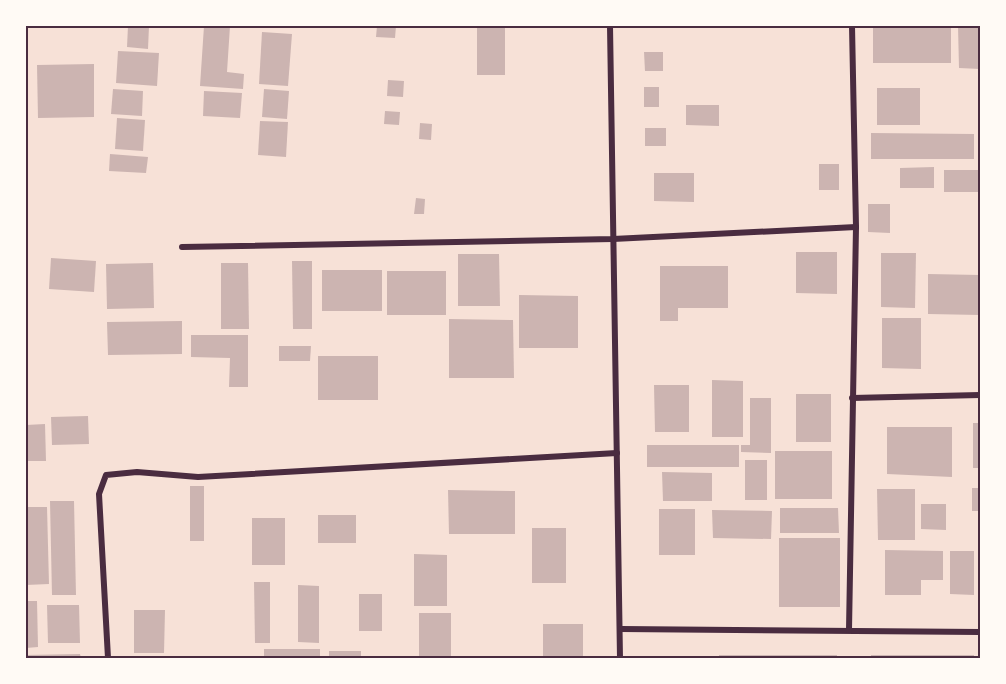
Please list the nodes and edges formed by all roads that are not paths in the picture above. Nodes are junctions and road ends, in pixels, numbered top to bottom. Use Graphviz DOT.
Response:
graph roads {
  1 [pos="610,26"];
  2 [pos="852,26"];
  3 [pos="856,227"];
  4 [pos="613,239"];
  5 [pos="182,247"];
  6 [pos="981,395"];
  7 [pos="852,398"];
  8 [pos="618,453"];
  9 [pos="621,629"];
  10 [pos="849,630"];
  11 [pos="981,632"];
  12 [pos="108,658"];
  13 [pos="620,658"];
  1 -- 4 [label="street"];
  2 -- 3 [label="street"];
  3 -- 4 [label="street"];
  3 -- 7 [label="street"];
  4 -- 5 [label="street"];
  4 -- 8 [label="street"];
  6 -- 7 [label="street"];
  7 -- 10 [label="street"];
  8 -- 9 [label="street"];
  8 -- 12 [label="street"];
  9 -- 10 [label="street"];
  9 -- 13 [label="street"];
  10 -- 11 [label="street"];
}
